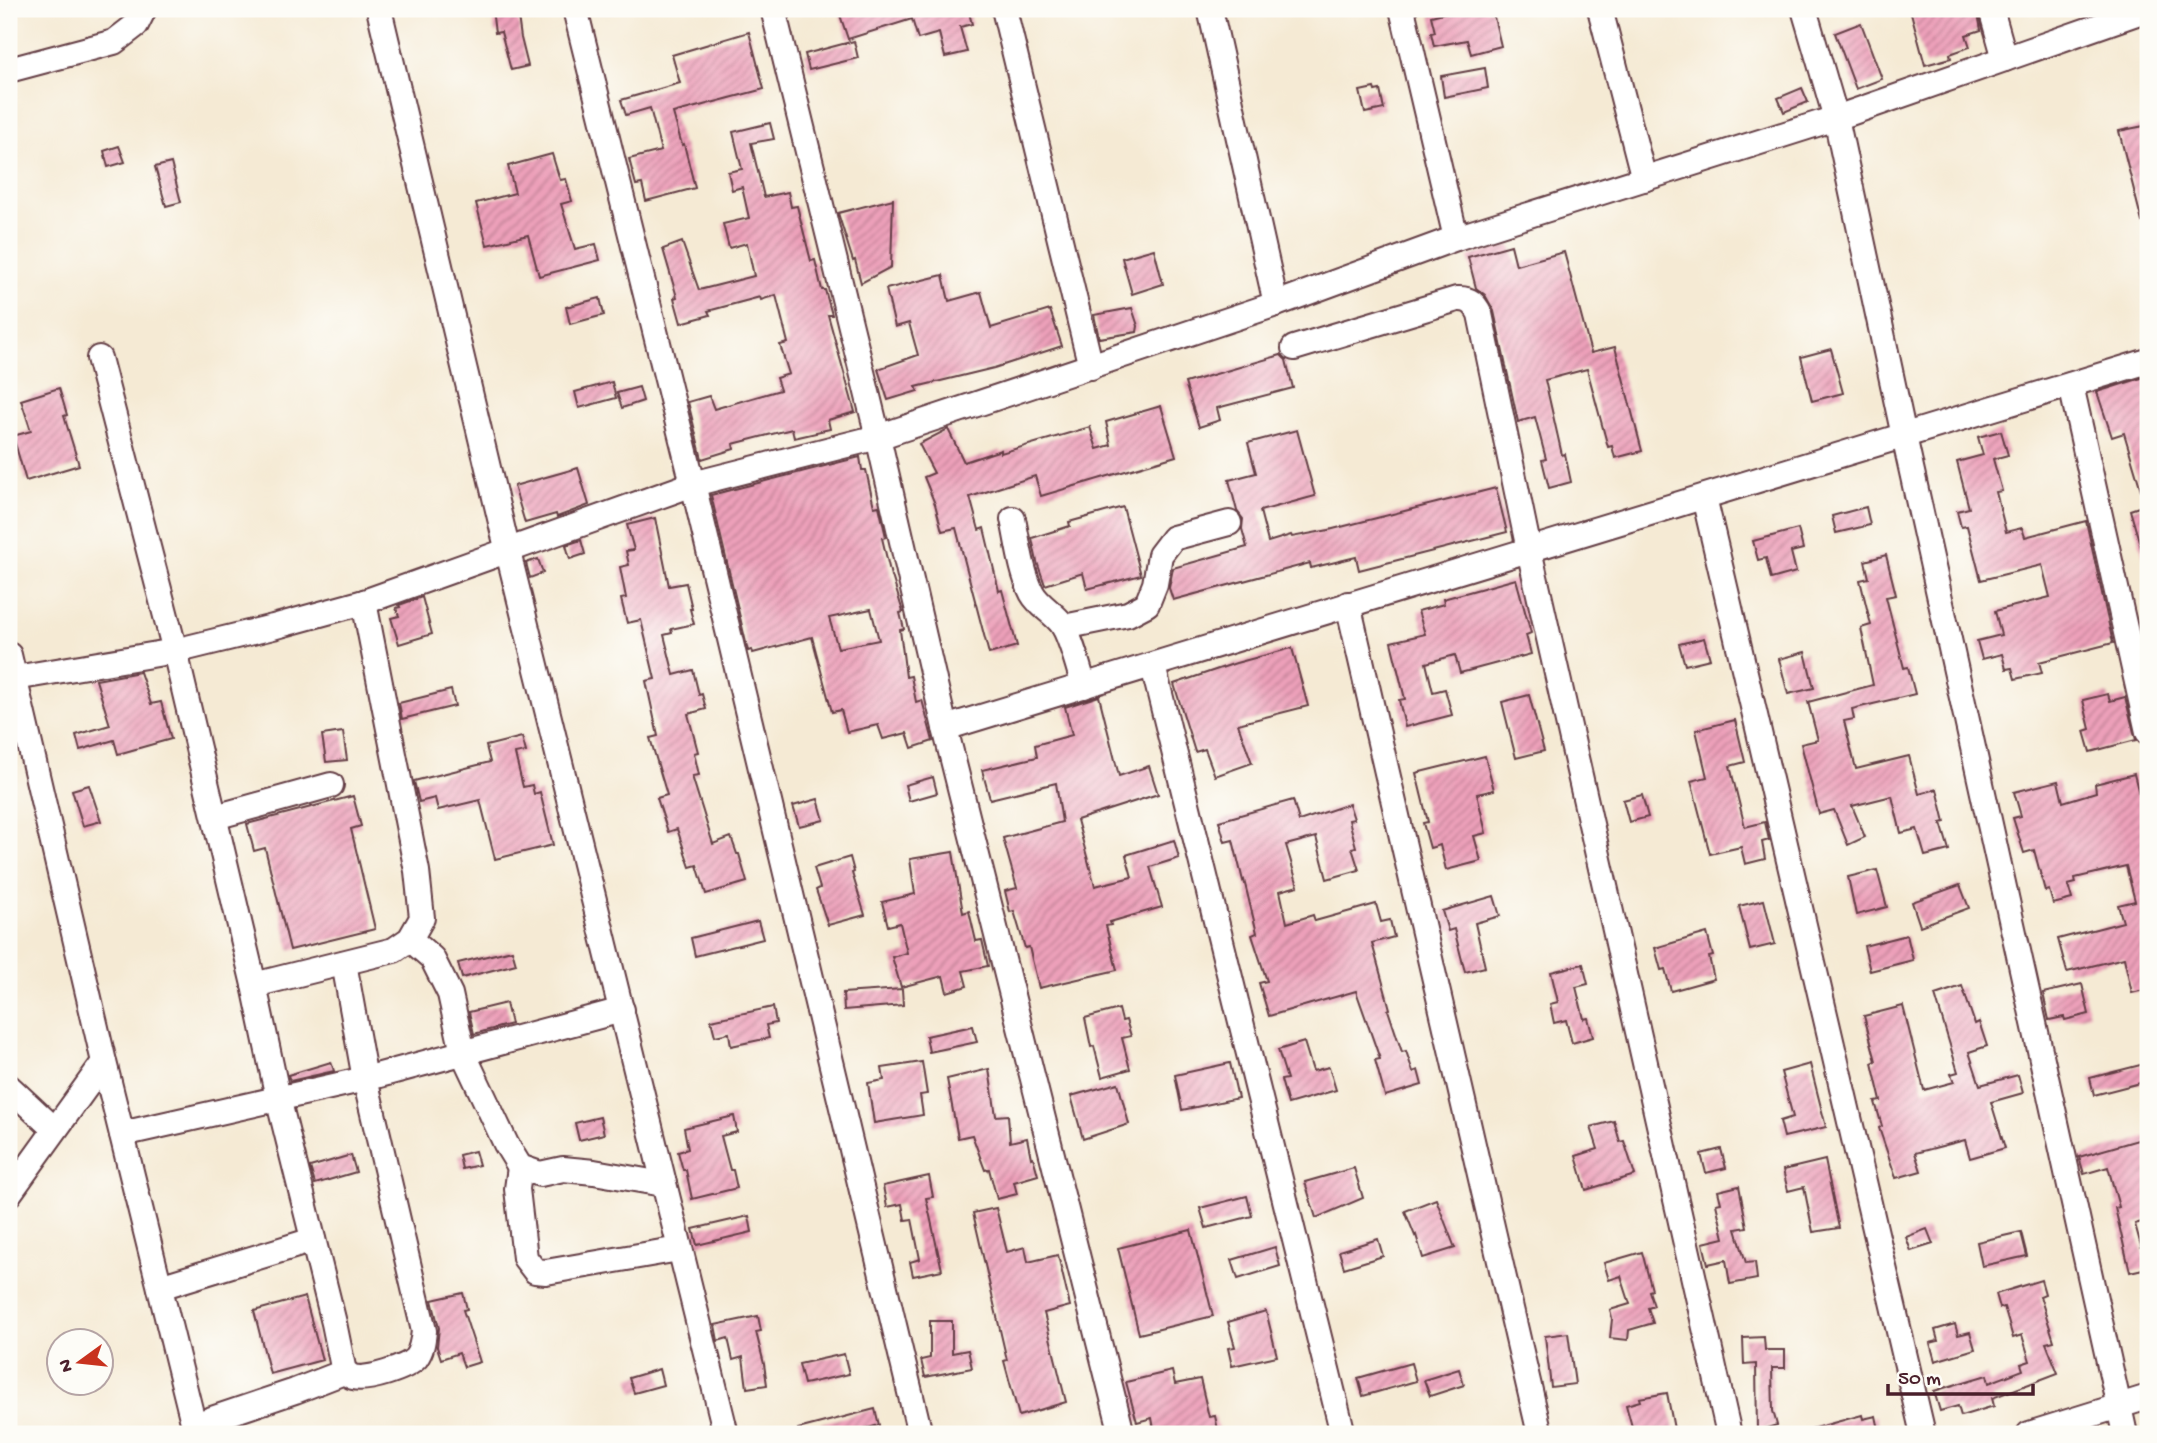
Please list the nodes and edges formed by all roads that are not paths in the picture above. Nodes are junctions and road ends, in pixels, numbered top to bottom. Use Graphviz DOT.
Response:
graph roads {
  1 [pos="144,9"];
  2 [pos="379,9"];
  3 [pos="575,9"];
  4 [pos="773,9"];
  5 [pos="1004,9"];
  6 [pos="1210,9"];
  7 [pos="1402,9"];
  8 [pos="1600,9"];
  9 [pos="1804,9"];
  10 [pos="1991,9"];
  11 [pos="2148,9"];
  12 [pos="2005,59"];
  13 [pos="9,70"];
  14 [pos="1836,118"];
  15 [pos="1644,178"];
  16 [pos="1456,239"];
  17 [pos="1276,304"];
  18 [pos="1294,348"];
  19 [pos="99,358"];
  20 [pos="2148,361"];
  21 [pos="1091,367"];
  22 [pos="2071,384"];
  23 [pos="1904,436"];
  24 [pos="878,437"];
  25 [pos="693,484"];
  26 [pos="1704,497"];
  27 [pos="1013,519"];
  28 [pos="1229,523"];
  29 [pos="1529,550"];
  30 [pos="508,552"];
  31 [pos="364,602"];
  32 [pos="1348,604"];
  33 [pos="1064,627"];
  34 [pos="176,651"];
  35 [pos="11,664"];
  36 [pos="1153,666"];
  37 [pos="1084,686"];
  38 [pos="946,728"];
  39 [pos="2148,733"];
  40 [pos="331,785"];
  41 [pos="215,817"];
  42 [pos="410,939"];
  43 [pos="344,963"];
  44 [pos="254,985"];
  45 [pos="622,1010"];
  46 [pos="463,1052"];
  47 [pos="104,1062"];
  48 [pos="365,1079"];
  49 [pos="9,1087"];
  50 [pos="278,1098"];
  51 [pos="54,1129"];
  52 [pos="122,1134"];
  53 [pos="520,1167"];
  54 [pos="663,1184"];
  55 [pos="9,1194"];
  56 [pos="313,1240"];
  57 [pos="679,1249"];
  58 [pos="160,1287"];
  59 [pos="344,1371"];
  60 [pos="2148,1397"];
  61 [pos="2119,1405"];
  62 [pos="195,1430"];
  63 [pos="726,1434"];
  64 [pos="920,1434"];
  65 [pos="1122,1434"];
  66 [pos="1343,1434"];
  67 [pos="1539,1434"];
  68 [pos="1729,1434"];
  69 [pos="1923,1434"];
  70 [pos="2029,1434"];
  71 [pos="2125,1434"];
  1 -- 13 [label="street"];
  2 -- 30 [label="street"];
  3 -- 25 [label="street"];
  4 -- 24 [label="street"];
  5 -- 21 [label="street"];
  6 -- 17 [label="street"];
  7 -- 16 [label="street"];
  8 -- 15 [label="street"];
  9 -- 14 [label="street"];
  10 -- 12 [label="street"];
  11 -- 12 [label="street"];
  12 -- 14 [label="street"];
  14 -- 15 [label="street"];
  14 -- 23 [label="street"];
  15 -- 16 [label="street"];
  16 -- 17 [label="street"];
  17 -- 21 [label="street"];
  18 -- 29 [label="street"];
  19 -- 34 [label="street"];
  20 -- 22 [label="street"];
  21 -- 24 [label="street"];
  22 -- 23 [label="street"];
  22 -- 39 [label="street"];
  23 -- 26 [label="street"];
  23 -- 61 [label="street"];
  24 -- 25 [label="street"];
  24 -- 38 [label="street"];
  25 -- 30 [label="street"];
  25 -- 64 [label="street"];
  26 -- 29 [label="street"];
  26 -- 69 [label="street"];
  27 -- 33 [label="street"];
  28 -- 33 [label="street"];
  29 -- 32 [label="street"];
  29 -- 68 [label="street"];
  30 -- 31 [label="street"];
  30 -- 45 [label="street"];
  31 -- 34 [label="street"];
  31 -- 42 [label="street"];
  32 -- 36 [label="street"];
  32 -- 67 [label="street"];
  33 -- 37 [label="street"];
  34 -- 35 [label="street"];
  34 -- 41 [label="street"];
  35 -- 47 [label="street"];
  36 -- 37 [label="street"];
  36 -- 66 [label="street"];
  37 -- 38 [label="street"];
  38 -- 65 [label="street"];
  40 -- 41 [label="street"];
  41 -- 44 [label="street"];
  42 -- 43 [label="street"];
  42 -- 46 [label="street"];
  43 -- 44 [label="street"];
  43 -- 48 [label="street"];
  44 -- 50 [label="street"];
  45 -- 46 [label="street"];
  45 -- 54 [label="street"];
  46 -- 48 [label="street"];
  46 -- 53 [label="street"];
  47 -- 51 [label="street"];
  47 -- 52 [label="street"];
  48 -- 50 [label="street"];
  48 -- 59 [label="street"];
  49 -- 51 [label="street"];
  50 -- 52 [label="street"];
  50 -- 56 [label="street"];
  51 -- 55 [label="street"];
  52 -- 58 [label="street"];
  53 -- 54 [label="street"];
  53 -- 57 [label="street"];
  54 -- 57 [label="street"];
  56 -- 58 [label="street"];
  56 -- 59 [label="street"];
  57 -- 63 [label="street"];
  58 -- 62 [label="street"];
  59 -- 62 [label="street"];
  60 -- 61 [label="street"];
  61 -- 70 [label="street"];
  61 -- 71 [label="street"];
}
